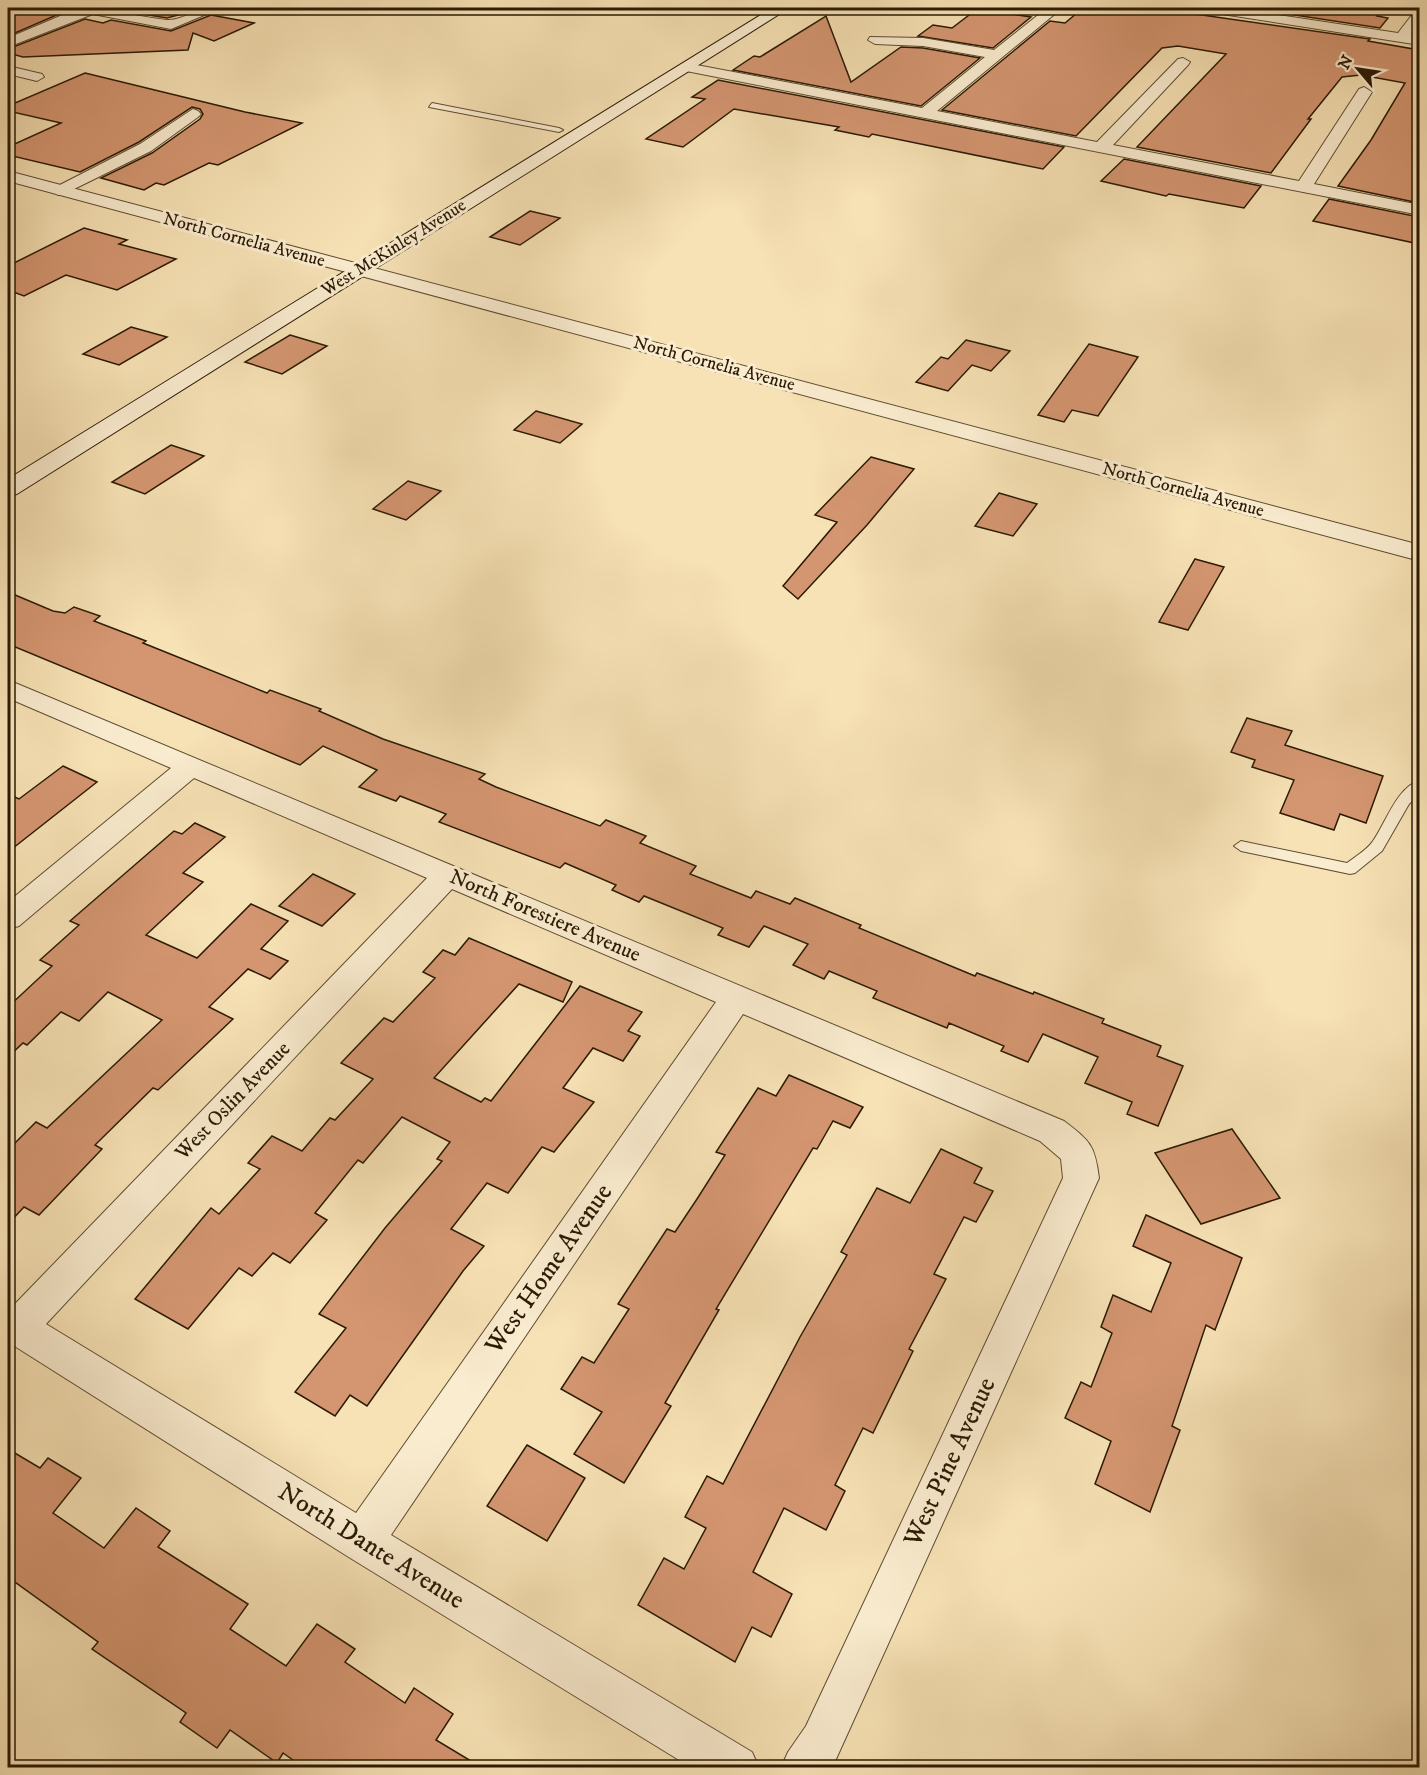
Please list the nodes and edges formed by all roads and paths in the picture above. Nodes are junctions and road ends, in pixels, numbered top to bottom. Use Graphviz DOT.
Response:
graph roads {
  1 [pos="88,8"];
  2 [pos="214,8"];
  3 [pos="758,8"];
  4 [pos="782,8"];
  5 [pos="1053,8"];
  6 [pos="1209,8"];
  7 [pos="1235,9"];
  8 [pos="1419,14"];
  9 [pos="1402,38"];
  10 [pos="875,40"];
  11 [pos="1419,41"];
  12 [pos="8,43"];
  13 [pos="996,55"];
  14 [pos="1184,62"];
  15 [pos="686,68"];
  16 [pos="8,70"];
  17 [pos="37,77"];
  18 [pos="1364,92"];
  19 [pos="432,105"];
  20 [pos="193,114"];
  21 [pos="924,114"];
  22 [pos="559,130"];
  23 [pos="1101,148"];
  24 [pos="8,177"];
  25 [pos="1303,188"];
  26 [pos="58,190"];
  27 [pos="1419,210"];
  28 [pos="349,268"];
  29 [pos="8,468"];
  30 [pos="8,489"];
  31 [pos="1419,553"];
  32 [pos="8,688"];
  33 [pos="191,766"];
  34 [pos="1419,785"];
  35 [pos="1241,846"];
  36 [pos="448,874"];
  37 [pos="8,918"];
  38 [pos="737,997"];
  39 [pos="1078,1152"];
  40 [pos="13,1324"];
  41 [pos="362,1541"];
  42 [pos="736,1767"];
  43 [pos="804,1767"];
  1 -- 2 [label="street"];
  1 -- 12 [label="street"];
  3 -- 22 [label="main road, West McKinley Avenue"];
  4 -- 15 [label="main road, West McKinley Avenue"];
  5 -- 13 [label="street"];
  6 -- 7 [label="street"];
  7 -- 9 [label="street"];
  8 -- 9 [label="street"];
  9 -- 11 [label="street"];
  10 -- 13 [label="street"];
  13 -- 21 [label="street"];
  14 -- 23 [label="street"];
  15 -- 21 [label="street"];
  15 -- 28 [label="main road, West McKinley Avenue"];
  16 -- 17 [label="street"];
  18 -- 25 [label="street"];
  19 -- 22 [label="lane"];
  20 -- 26 [label="street"];
  21 -- 23 [label="street"];
  22 -- 28 [label="main road, West McKinley Avenue"];
  23 -- 25 [label="street"];
  24 -- 26 [label="main road, North Cornelia Avenue"];
  25 -- 27 [label="street"];
  26 -- 28 [label="main road, North Cornelia Avenue"];
  28 -- 29 [label="main road, West McKinley Avenue"];
  28 -- 30 [label="main road, West McKinley Avenue"];
  28 -- 31 [label="main road, North Cornelia Avenue"];
  32 -- 33 [label="street, North Forestiere Avenue"];
  33 -- 36 [label="street, North Forestiere Avenue"];
  33 -- 37 [label="street"];
  34 -- 35 [label="lane"];
  36 -- 38 [label="street, North Forestiere Avenue"];
  36 -- 40 [label="street, West Oslin Avenue"];
  38 -- 39 [label="street, North Forestiere Avenue"];
  38 -- 41 [label="street, West Home Avenue"];
  39 -- 43 [label="street, West Pine Avenue"];
  40 -- 41 [label="street, North Dante Avenue"];
  41 -- 42 [label="street, North Dante Avenue"];
}
